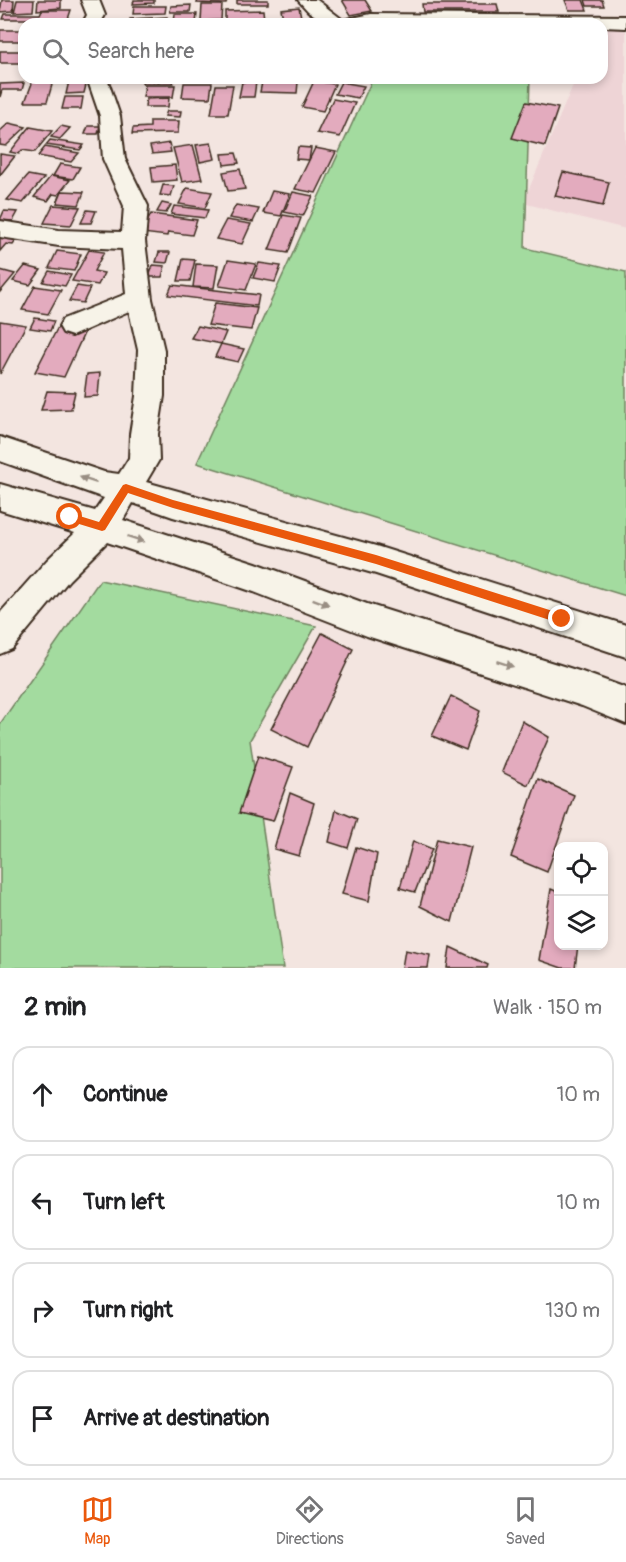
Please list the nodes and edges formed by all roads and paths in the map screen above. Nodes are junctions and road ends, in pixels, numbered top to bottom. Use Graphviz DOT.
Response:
graph roads {
  1 [pos="90,0"];
  2 [pos="307,0"];
  3 [pos="94,18"];
  4 [pos="332,18"];
  5 [pos="608,22"];
  6 [pos="626,22"];
  7 [pos="99,84"];
  8 [pos="0,229"];
  9 [pos="132,241"];
  10 [pos="139,299"];
  11 [pos="72,326"];
  12 [pos="0,449"];
  13 [pos="126,488"];
  14 [pos="0,497"];
  15 [pos="102,527"];
  16 [pos="0,638"];
  17 [pos="626,641"];
  18 [pos="626,706"];
  1 -- 3 [label="street"];
  2 -- 4 [label="street"];
  5 -- 6 [label="street"];
  7 -- 9 [label="street"];
  8 -- 9 [label="street"];
  9 -- 10 [label="street"];
  10 -- 11 [label="street"];
  10 -- 13 [label="street"];
  13 -- 12 [label="street, one-way"];
  13 -- 15 [label="street"];
  13 -- 17 [label="street"];
  14 -- 15 [label="street"];
  15 -- 16 [label="street"];
  15 -- 18 [label="street, one-way"];
}
